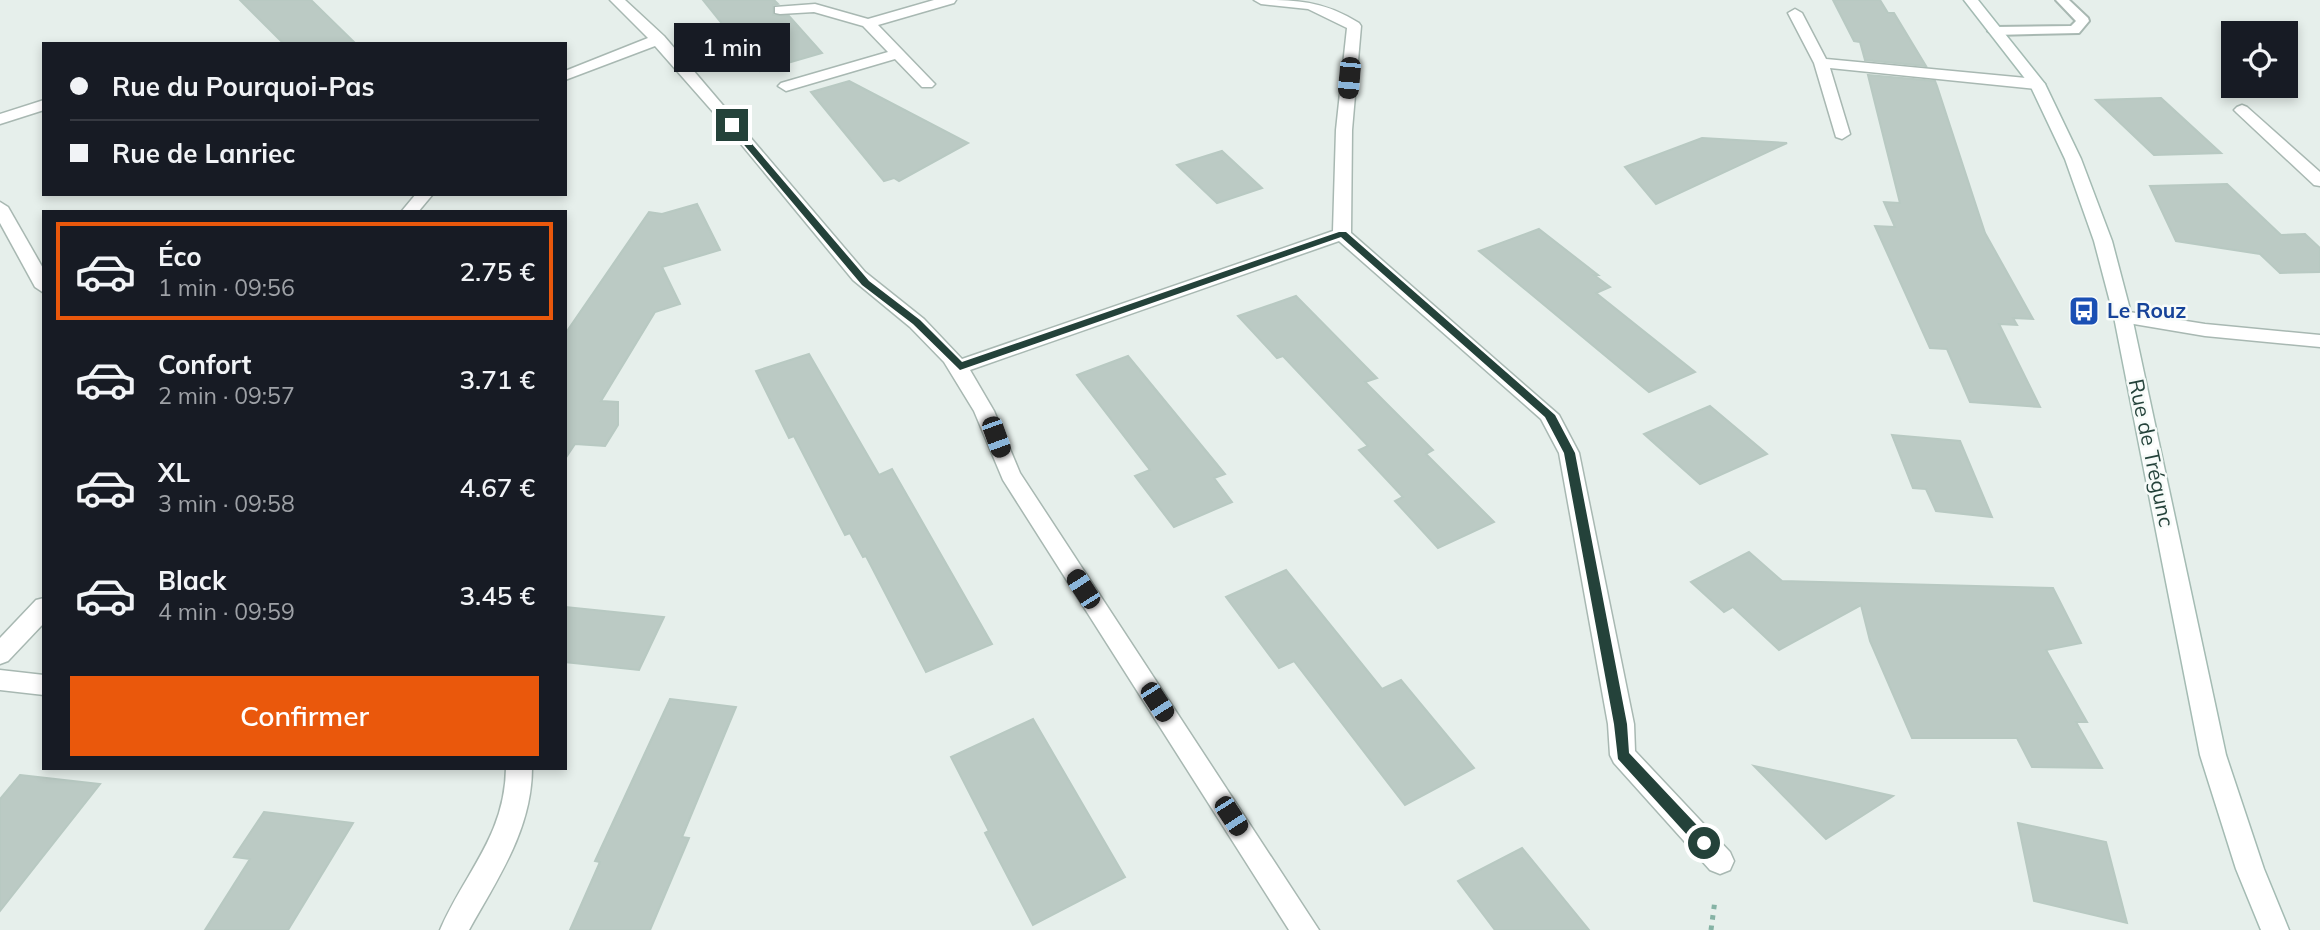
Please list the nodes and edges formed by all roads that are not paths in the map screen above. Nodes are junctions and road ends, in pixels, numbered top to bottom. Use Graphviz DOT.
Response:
graph roads {
  1 [pos="617,0"];
  2 [pos="949,0"];
  3 [pos="1261,0"];
  4 [pos="1971,0"];
  5 [pos="2062,0"];
  6 [pos="780,10"];
  7 [pos="1796,13"];
  8 [pos="868,23"];
  9 [pos="1996,31"];
  10 [pos="659,39"];
  11 [pos="898,54"];
  12 [pos="1821,63"];
  13 [pos="567,75"];
  14 [pos="927,84"];
  15 [pos="2037,85"];
  16 [pos="786,86"];
  17 [pos="42,106"];
  18 [pos="2242,110"];
  19 [pos="0,119"];
  20 [pos="1842,134"];
  21 [pos="2320,181"];
  22 [pos="423,196"];
  23 [pos="0,207"];
  24 [pos="411,210"];
  25 [pos="1342,234"];
  26 [pos="42,283"];
  27 [pos="2123,317"];
  28 [pos="2320,341"];
  29 [pos="960,366"];
  30 [pos="42,609"];
  31 [pos="0,654"];
  32 [pos="0,680"];
  33 [pos="42,685"];
  34 [pos="519,770"];
  35 [pos="1720,861"];
  36 [pos="454,930"];
  37 [pos="1305,930"];
  38 [pos="2275,930"];
  1 -- 10 [label="street"];
  2 -- 8 [label="street"];
  3 -- 25 [label="street"];
  4 -- 9 [label="street, Rue de Trégunc"];
  5 -- 9 [label="lane"];
  6 -- 8 [label="street"];
  7 -- 12 [label="street"];
  8 -- 11 [label="street"];
  9 -- 15 [label="street, Rue de Trégunc"];
  10 -- 13 [label="street"];
  10 -- 29 [label="street"];
  11 -- 14 [label="street"];
  11 -- 16 [label="street"];
  12 -- 15 [label="street"];
  12 -- 20 [label="street"];
  15 -- 27 [label="street, Rue de Trégunc"];
  17 -- 19 [label="street"];
  18 -- 21 [label="street"];
  22 -- 24 [label="street"];
  23 -- 26 [label="street"];
  25 -- 29 [label="street"];
  25 -- 35 [label="street"];
  27 -- 28 [label="street"];
  27 -- 38 [label="street, Rue de Trégunc"];
  29 -- 37 [label="street"];
  30 -- 31 [label="street"];
  32 -- 33 [label="street"];
  34 -- 36 [label="street"];
}
